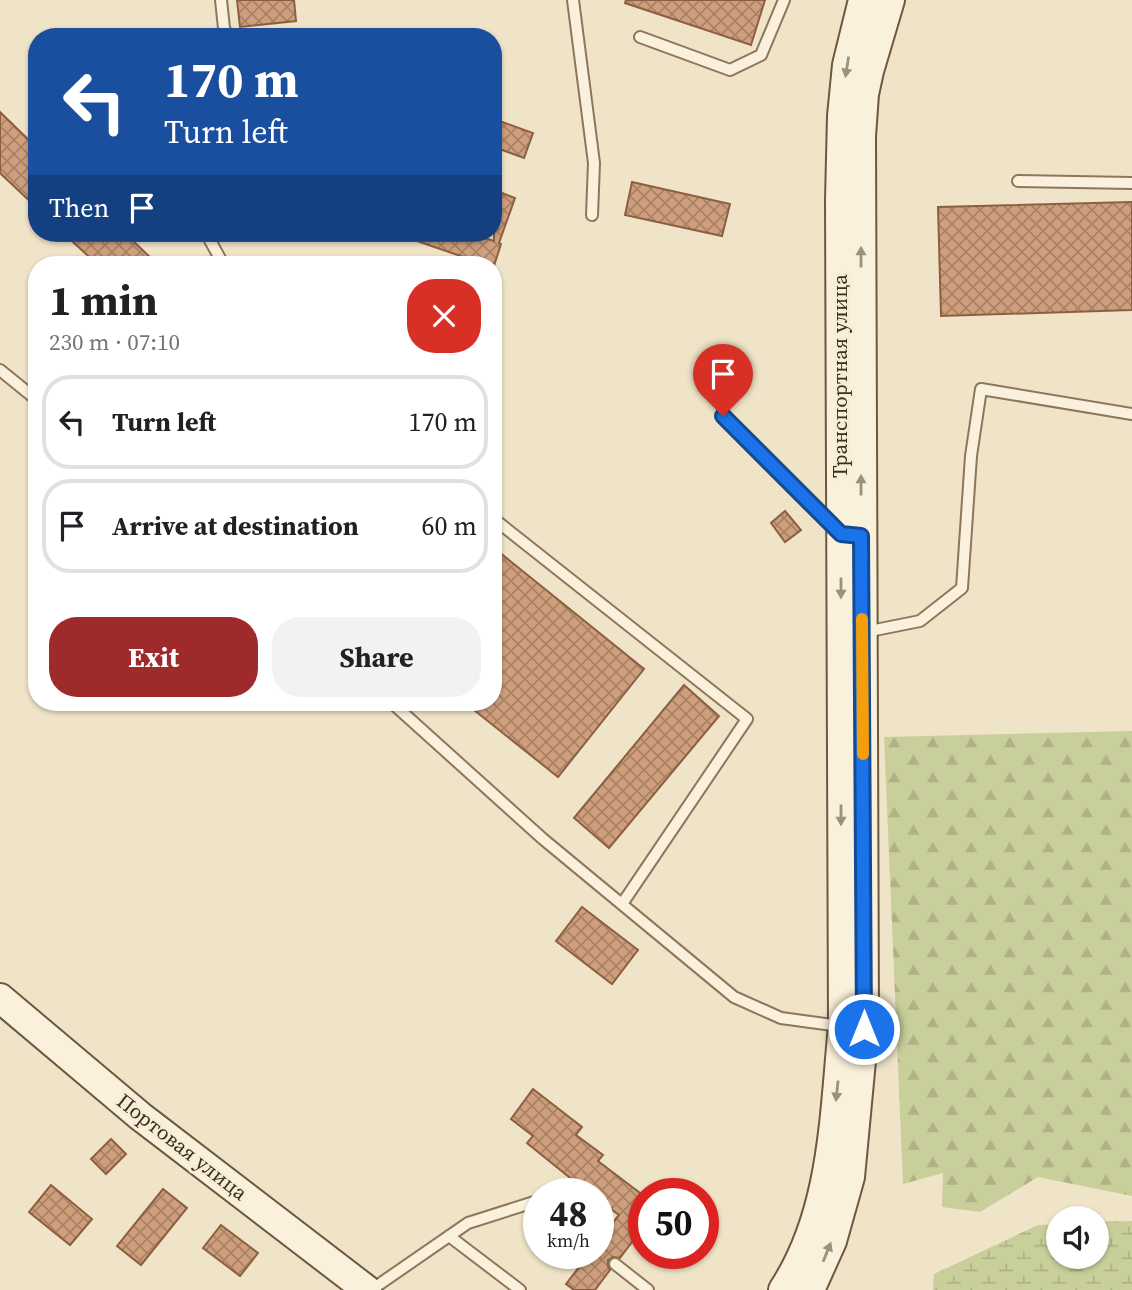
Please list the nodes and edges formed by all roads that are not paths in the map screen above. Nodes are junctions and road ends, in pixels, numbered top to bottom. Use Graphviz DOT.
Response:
graph roads {
  1 [pos="220,0"];
  2 [pos="573,0"];
  3 [pos="784,0"];
  4 [pos="863,0"];
  5 [pos="890,0"];
  6 [pos="224,28"];
  7 [pos="640,37"];
  8 [pos="1018,181"];
  9 [pos="1132,183"];
  10 [pos="592,215"];
  11 [pos="0,370"];
  12 [pos="28,393"];
  13 [pos="1132,414"];
  14 [pos="723,416"];
  15 [pos="502,525"];
  16 [pos="851,535"];
  17 [pos="862,632"];
  18 [pos="401,711"];
  19 [pos="622,904"];
  20 [pos="0,998"];
  21 [pos="853,1027"];
  22 [pos="523,1206"];
  23 [pos="449,1236"];
  24 [pos="615,1264"];
  25 [pos="369,1290"];
  26 [pos="520,1290"];
  27 [pos="648,1290"];
  28 [pos="783,1290"];
  29 [pos="810,1290"];
  1 -- 6 [label="lane"];
  2 -- 10 [label="lane"];
  3 -- 7 [label="lane"];
  4 -- 16 [label="main road, Транспортная улица, one-way"];
  16 -- 5 [label="main road, Транспортная улица, one-way"];
  8 -- 9 [label="lane"];
  11 -- 12 [label="lane"];
  13 -- 17 [label="lane"];
  14 -- 16 [label="lane"];
  15 -- 19 [label="lane"];
  16 -- 17 [label="main road, Транспортная улица"];
  16 -- 21 [label="main road, Транспортная улица, one-way"];
  17 -- 21 [label="main road, Транспортная улица"];
  18 -- 19 [label="lane"];
  19 -- 21 [label="lane"];
  20 -- 25 [label="main road, Портовая улица"];
  21 -- 28 [label="main road, Транспортная улица, one-way"];
  29 -- 21 [label="main road, Транспортная улица, one-way"];
  22 -- 23 [label="lane"];
  23 -- 25 [label="lane"];
  23 -- 26 [label="lane"];
  24 -- 27 [label="lane"];
}
